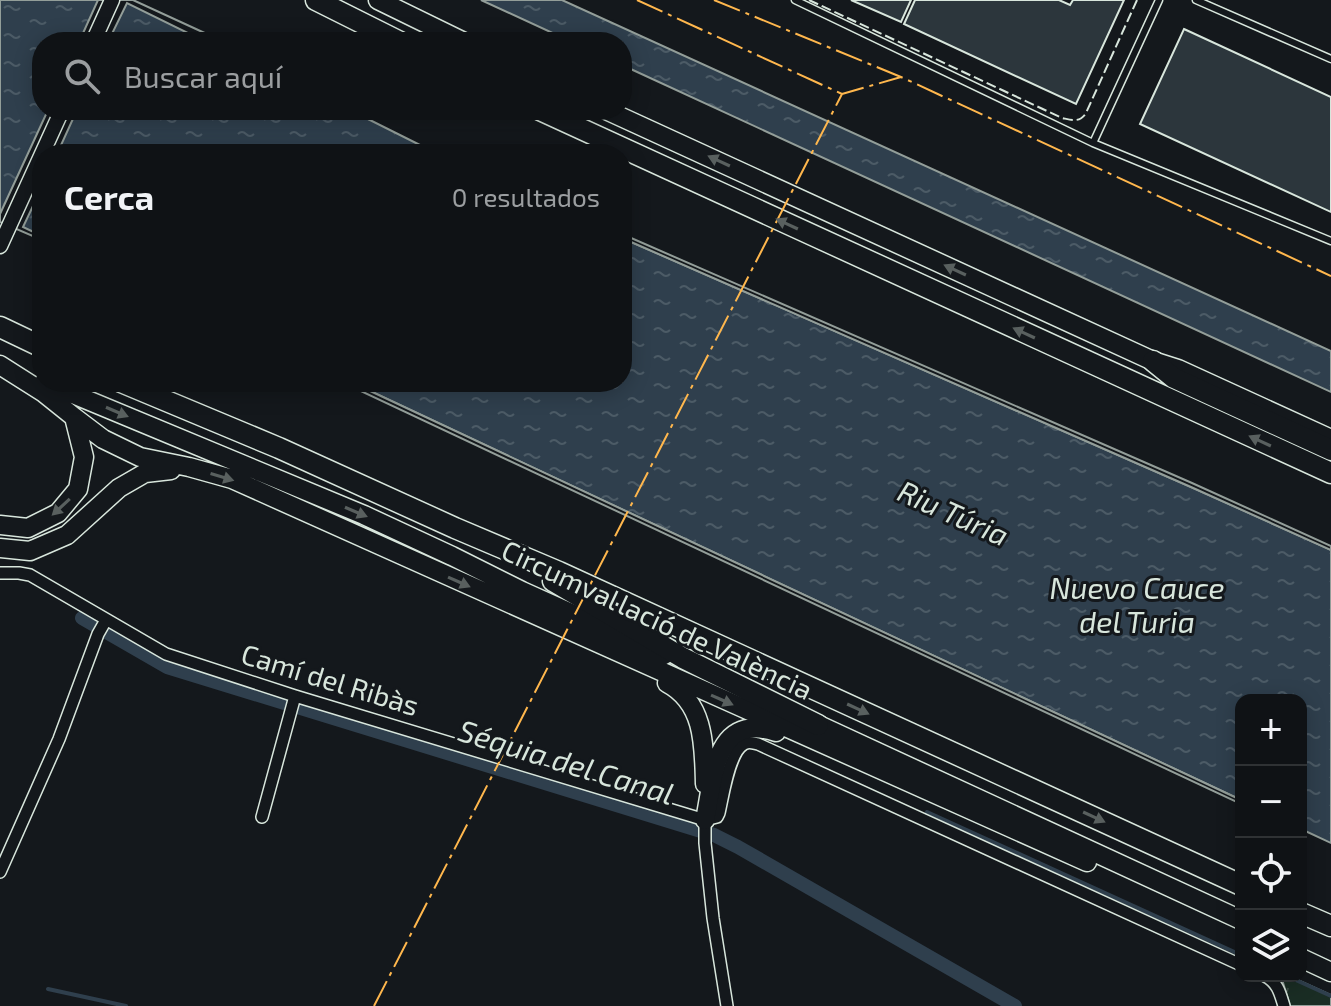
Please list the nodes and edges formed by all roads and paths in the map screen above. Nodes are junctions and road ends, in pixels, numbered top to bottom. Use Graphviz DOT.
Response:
graph roads {
  1 [pos="112,0"];
  2 [pos="316,0"];
  3 [pos="378,0"];
  4 [pos="795,0"];
  5 [pos="1159,0"];
  6 [pos="1196,0"];
  7 [pos="98,32"];
  8 [pos="380,32"];
  9 [pos="444,32"];
  10 [pos="1331,59"];
  11 [pos="57,120"];
  12 [pos="562,120"];
  13 [pos="628,120"];
  14 [pos="1093,143"];
  15 [pos="46,144"];
  16 [pos="614,144"];
  17 [pos="632,152"];
  18 [pos="32,176"];
  19 [pos="1331,241"];
  20 [pos="0,246"];
  21 [pos="0,327"];
  22 [pos="32,342"];
  23 [pos="1153,361"];
  24 [pos="0,364"];
  25 [pos="32,377"];
  26 [pos="32,385"];
  27 [pos="42,392"];
  28 [pos="67,392"];
  29 [pos="145,392"];
  30 [pos="74,417"];
  31 [pos="1331,439"];
  32 [pos="1331,450"];
  33 [pos="189,467"];
  34 [pos="1331,473"];
  35 [pos="0,525"];
  36 [pos="455,528"];
  37 [pos="0,548"];
  38 [pos="0,573"];
  39 [pos="106,620"];
  40 [pos="550,623"];
  41 [pos="295,696"];
  42 [pos="818,725"];
  43 [pos="262,817"];
  44 [pos="705,820"];
  45 [pos="992,820"];
  46 [pos="0,872"];
  47 [pos="1235,882"];
  48 [pos="1307,916"];
  49 [pos="1235,917"];
  50 [pos="1331,926"];
  51 [pos="1235,927"];
  52 [pos="1307,950"];
  53 [pos="1307,961"];
  54 [pos="1331,961"];
  55 [pos="1235,962"];
  56 [pos="1331,972"];
  57 [pos="1274,982"];
  58 [pos="727,1006"];
  59 [pos="1284,1006"];
  1 -- 7 [label="street"];
  2 -- 8 [label="highway"];
  3 -- 9 [label="highway"];
  4 -- 14 [label="lane"];
  5 -- 14 [label="lane"];
  6 -- 10 [label="lane"];
  11 -- 15 [label="street"];
  16 -- 12 [label="highway, one-way"];
  23 -- 13 [label="highway, one-way"];
  14 -- 19 [label="lane"];
  34 -- 17 [label="highway, one-way"];
  18 -- 20 [label="street"];
  21 -- 22 [label="highway"];
  23 -- 31 [label="highway"];
  23 -- 32 [label="highway"];
  24 -- 25 [label="highway, Circumval·lació de València"];
  24 -- 26 [label="highway"];
  27 -- 30 [label="highway"];
  28 -- 42 [label="highway, Circumval·lació de València, one-way"];
  29 -- 36 [label="highway, Circumval·lació de València"];
  30 -- 33 [label="highway"];
  30 -- 35 [label="highway, one-way"];
  33 -- 37 [label="highway"];
  33 -- 40 [label="highway, one-way"];
  36 -- 42 [label="highway"];
  36 -- 47 [label="highway, Circumval·lació de València, one-way"];
  38 -- 39 [label="street, Camí del Ribàs"];
  39 -- 41 [label="street, Camí del Ribàs"];
  39 -- 46 [label="street"];
  40 -- 44 [label="highway"];
  40 -- 45 [label="highway, one-way"];
  41 -- 43 [label="street"];
  41 -- 44 [label="street, Camí del Ribàs"];
  42 -- 49 [label="highway, Circumval·lació de València"];
  44 -- 45 [label="highway"];
  44 -- 55 [label="street"];
  44 -- 58 [label="street"];
  45 -- 51 [label="highway"];
  48 -- 50 [label="highway"];
  52 -- 54 [label="highway"];
  53 -- 56 [label="highway"];
  57 -- 59 [label="street"];
}
